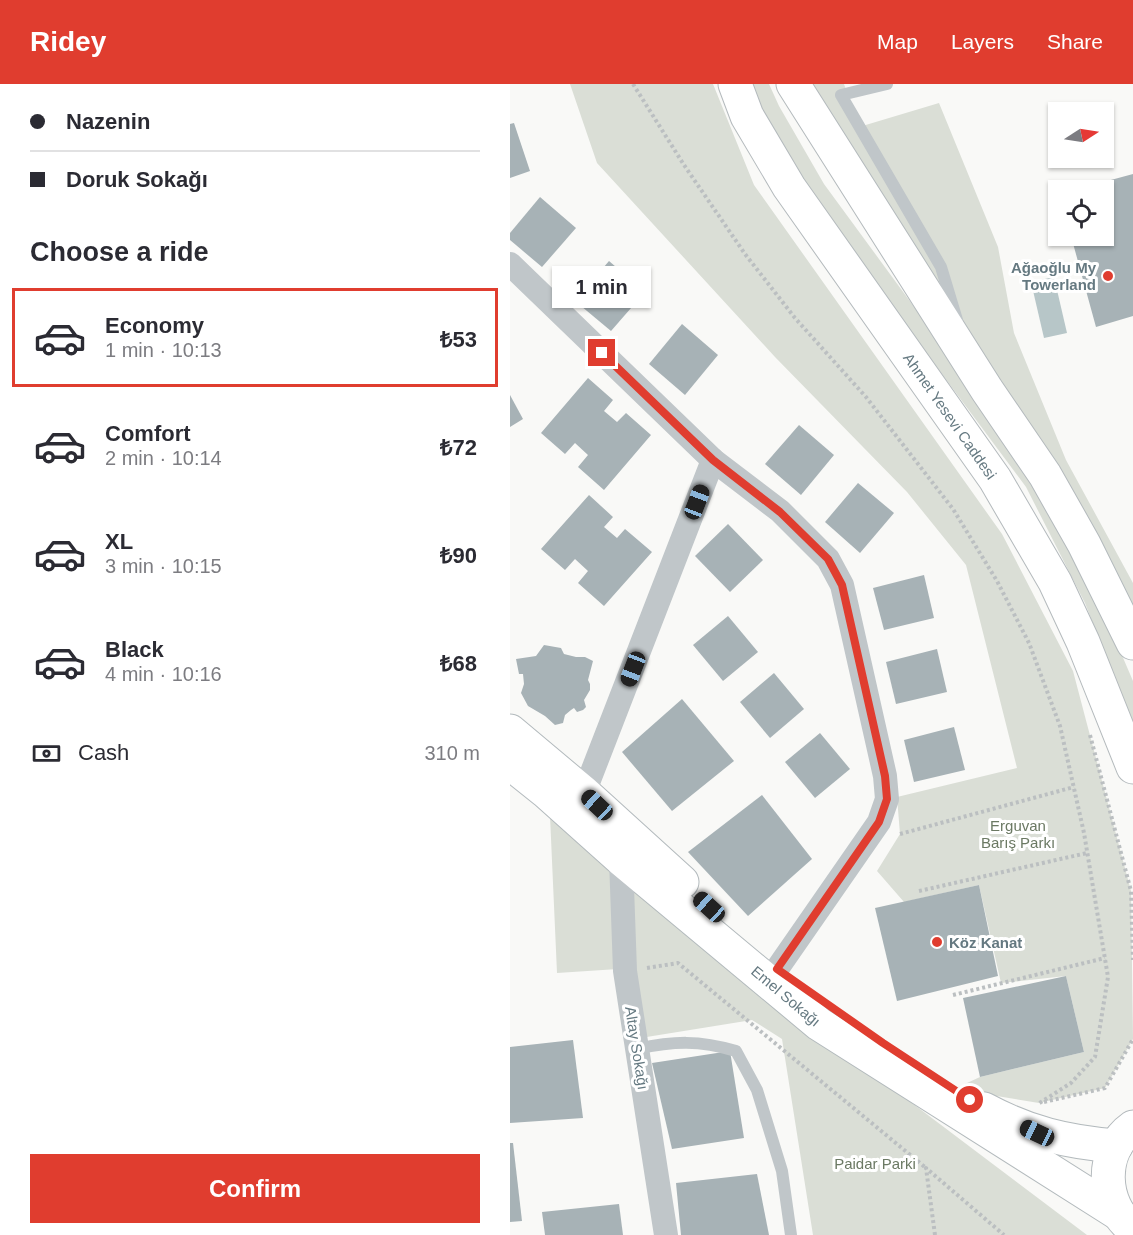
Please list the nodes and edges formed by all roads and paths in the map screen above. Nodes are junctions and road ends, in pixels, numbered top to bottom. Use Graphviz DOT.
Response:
graph roads {
  1 [pos="633,84"];
  2 [pos="735,84"];
  3 [pos="793,84"];
  4 [pos="886,84"];
  5 [pos="510,264"];
  6 [pos="971,364"];
  7 [pos="713,460"];
  8 [pos="1133,643"];
  9 [pos="1088,729"];
  10 [pos="510,731"];
  11 [pos="510,763"];
  12 [pos="1133,767"];
  13 [pos="1074,787"];
  14 [pos="584,793"];
  15 [pos="900,834"];
  16 [pos="1087,853"];
  17 [pos="621,859"];
  18 [pos="920,891"];
  19 [pos="1105,958"];
  20 [pos="1133,960"];
  21 [pos="777,969"];
  22 [pos="625,971"];
  23 [pos="953,995"];
  24 [pos="1133,1039"];
  25 [pos="637,1049"];
  26 [pos="1039,1103"];
  27 [pos="1028,1105"];
  28 [pos="1127,1129"];
  29 [pos="926,1168"];
  30 [pos="1128,1226"];
  31 [pos="666,1235"];
  32 [pos="791,1235"];
  33 [pos="935,1235"];
  34 [pos="1004,1235"];
  1 -- 13 [label="path"];
  2 -- 12 [label="main road, Ahmet Yesevi Caddesi"];
  3 -- 6 [label="main road"];
  4 -- 6 [label="lane"];
  5 -- 7 [label="street"];
  6 -- 8 [label="main road"];
  7 -- 14 [label="street"];
  7 -- 21 [label="street"];
  9 -- 20 [label="path"];
  10 -- 14 [label="main road, Emel Sokağı"];
  11 -- 17 [label="main road, Emel Sokağı"];
  13 -- 15 [label="path"];
  13 -- 16 [label="path"];
  14 -- 21 [label="main road, Emel Sokağı"];
  16 -- 18 [label="path"];
  16 -- 19 [label="path"];
  17 -- 22 [label="street, Altay Sokağı"];
  17 -- 30 [label="main road, Emel Sokağı"];
  19 -- 23 [label="path"];
  19 -- 26 [label="path"];
  21 -- 28 [label="main road, Emel Sokağı"];
  22 -- 25 [label="street, Altay Sokağı"];
  22 -- 29 [label="path"];
  24 -- 26 [label="path"];
  25 -- 31 [label="street, Altay Sokağı"];
  25 -- 32 [label="lane"];
  26 -- 27 [label="path"];
  28 -- 30 [label="main road"];
  29 -- 33 [label="path"];
  29 -- 34 [label="path"];
}
